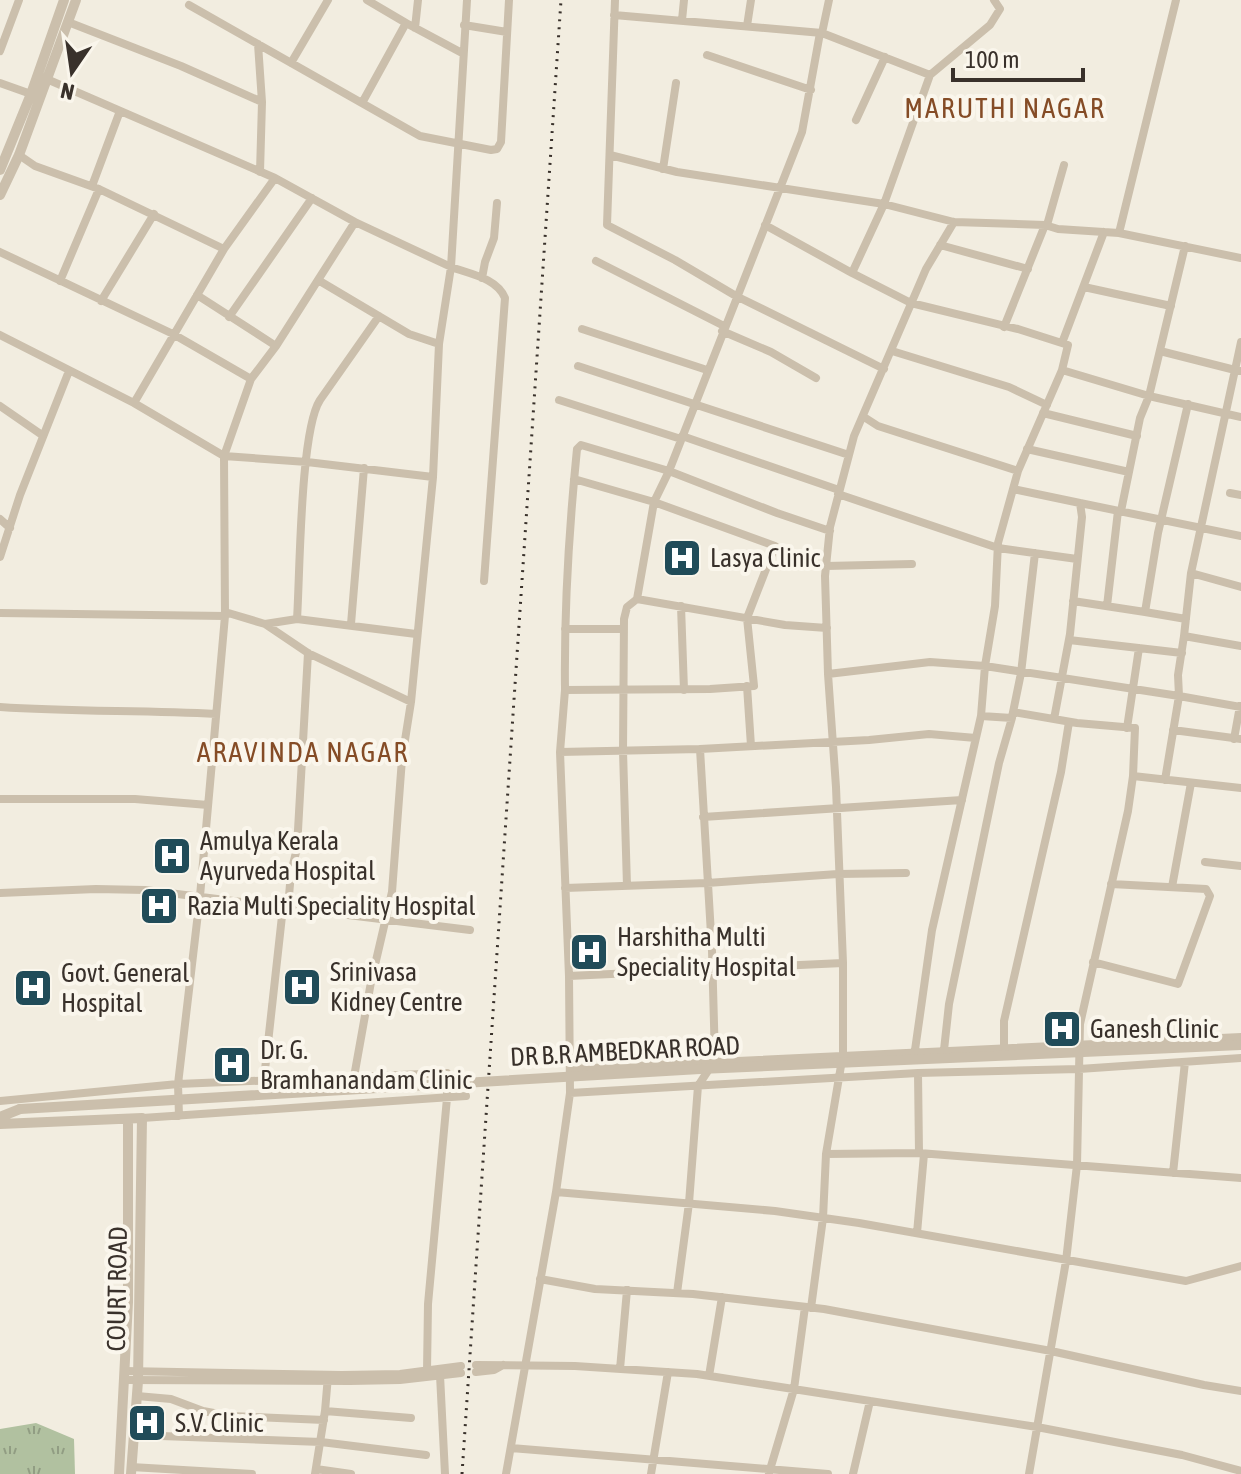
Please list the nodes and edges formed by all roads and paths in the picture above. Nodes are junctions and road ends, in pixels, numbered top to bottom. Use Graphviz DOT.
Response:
graph roads {
  1 [pos="19,0"];
  2 [pos="64,0"];
  3 [pos="76,0"];
  4 [pos="328,0"];
  5 [pos="367,0"];
  6 [pos="467,0"];
  7 [pos="509,0"];
  8 [pos="615,0"];
  9 [pos="684,0"];
  10 [pos="751,0"];
  11 [pos="829,0"];
  12 [pos="993,0"];
  13 [pos="1176,0"];
  14 [pos="416,1"];
  15 [pos="188,2"];
  16 [pos="614,15"];
  17 [pos="682,20"];
  18 [pos="68,22"];
  19 [pos="464,25"];
  20 [pos="410,26"];
  21 [pos="747,26"];
  22 [pos="507,32"];
  23 [pos="821,33"];
  24 [pos="258,44"];
  25 [pos="0,51"];
  26 [pos="462,53"];
  27 [pos="707,55"];
  28 [pos="885,57"];
  29 [pos="291,63"];
  30 [pos="930,75"];
  31 [pos="43,78"];
  32 [pos="0,83"];
  33 [pos="676,83"];
  34 [pos="811,90"];
  35 [pos="31,94"];
  36 [pos="262,102"];
  37 [pos="362,103"];
  38 [pos="120,111"];
  39 [pos="856,120"];
  40 [pos="456,143"];
  41 [pos="610,155"];
  42 [pos="8,161"];
  43 [pos="1064,165"];
  44 [pos="663,169"];
  45 [pos="260,172"];
  46 [pos="275,178"];
  47 [pos="96,188"];
  48 [pos="779,189"];
  49 [pos="0,195"];
  50 [pos="312,198"];
  51 [pos="497,203"];
  52 [pos="884,204"];
  53 [pos="154,214"];
  54 [pos="355,222"];
  55 [pos="954,222"];
  56 [pos="765,225"];
  57 [pos="1046,225"];
  58 [pos="1104,232"];
  59 [pos="1119,233"];
  60 [pos="940,245"];
  61 [pos="1185,246"];
  62 [pos="224,249"];
  63 [pos="0,252"];
  64 [pos="1241,258"];
  65 [pos="596,261"];
  66 [pos="451,267"];
  67 [pos="1028,269"];
  68 [pos="852,273"];
  69 [pos="482,278"];
  70 [pos="318,280"];
  71 [pos="60,281"];
  72 [pos="1084,287"];
  73 [pos="197,295"];
  74 [pos="736,296"];
  75 [pos="101,301"];
  76 [pos="911,303"];
  77 [pos="1171,306"];
  78 [pos="379,316"];
  79 [pos="229,317"];
  80 [pos="1004,327"];
  81 [pos="723,328"];
  82 [pos="582,329"];
  83 [pos="173,334"];
  84 [pos="0,335"];
  85 [pos="1241,342"];
  86 [pos="1062,343"];
  87 [pos="439,344"];
  88 [pos="276,346"];
  89 [pos="892,351"];
  90 [pos="1160,351"];
  91 [pos="578,366"];
  92 [pos="884,369"];
  93 [pos="707,370"];
  94 [pos="1062,370"];
  95 [pos="69,371"];
  96 [pos="1238,371"];
  97 [pos="816,378"];
  98 [pos="251,379"];
  99 [pos="1149,396"];
  100 [pos="559,400"];
  101 [pos="134,403"];
  102 [pos="1188,404"];
  103 [pos="694,405"];
  104 [pos="0,406"];
  105 [pos="1045,409"];
  106 [pos="1227,413"];
  107 [pos="864,417"];
  108 [pos="1241,417"];
  109 [pos="42,435"];
  110 [pos="1137,436"];
  111 [pos="681,438"];
  112 [pos="1027,449"];
  113 [pos="849,455"];
  114 [pos="224,456"];
  115 [pos="307,462"];
  116 [pos="364,468"];
  117 [pos="669,471"];
  118 [pos="1018,471"];
  119 [pos="1129,472"];
  120 [pos="433,477"];
  121 [pos="574,479"];
  122 [pos="1013,489"];
  123 [pos="839,492"];
  124 [pos="1230,493"];
  125 [pos="1241,495"];
  126 [pos="654,502"];
  127 [pos="1080,503"];
  128 [pos="1120,511"];
  129 [pos="0,519"];
  130 [pos="1161,520"];
  131 [pos="10,528"];
  132 [pos="1201,528"];
  133 [pos="830,531"];
  134 [pos="1241,536"];
  135 [pos="998,548"];
  136 [pos="1035,553"];
  137 [pos="0,557"];
  138 [pos="1077,559"];
  139 [pos="912,564"];
  140 [pos="826,566"];
  141 [pos="1191,573"];
  142 [pos="484,581"];
  143 [pos="1241,587"];
  144 [pos="637,599"];
  145 [pos="1073,601"];
  146 [pos="681,606"];
  147 [pos="1107,606"];
  148 [pos="1145,612"];
  149 [pos="0,613"];
  150 [pos="225,614"];
  151 [pos="747,618"];
  152 [pos="297,619"];
  153 [pos="1186,619"];
  154 [pos="265,624"];
  155 [pos="351,624"];
  156 [pos="827,628"];
  157 [pos="565,629"];
  158 [pos="624,629"];
  159 [pos="416,634"];
  160 [pos="1184,636"];
  161 [pos="1069,640"];
  162 [pos="1241,646"];
  163 [pos="1139,648"];
  164 [pos="308,653"];
  165 [pos="1182,653"];
  166 [pos="985,666"];
  167 [pos="1021,673"];
  168 [pos="828,674"];
  169 [pos="1063,679"];
  170 [pos="747,686"];
  171 [pos="1133,688"];
  172 [pos="565,690"];
  173 [pos="684,690"];
  174 [pos="623,691"];
  175 [pos="1179,696"];
  176 [pos="411,702"];
  177 [pos="1241,706"];
  178 [pos="0,707"];
  179 [pos="216,714"];
  180 [pos="1012,715"];
  181 [pos="981,716"];
  182 [pos="1054,719"];
  183 [pos="1069,722"];
  184 [pos="1127,728"];
  185 [pos="1173,730"];
  186 [pos="976,738"];
  187 [pos="1237,739"];
  188 [pos="833,742"];
  189 [pos="751,746"];
  190 [pos="700,749"];
  191 [pos="623,751"];
  192 [pos="560,752"];
  193 [pos="1133,776"];
  194 [pos="1165,780"];
  195 [pos="1191,783"];
  196 [pos="1241,788"];
  197 [pos="0,799"];
  198 [pos="962,800"];
  199 [pos="208,805"];
  200 [pos="837,809"];
  201 [pos="703,817"];
  202 [pos="1205,862"];
  203 [pos="1241,866"];
  204 [pos="906,873"];
  205 [pos="838,874"];
  206 [pos="707,883"];
  207 [pos="1111,884"];
  208 [pos="627,886"];
  209 [pos="1172,887"];
  210 [pos="565,888"];
  211 [pos="0,893"];
  212 [pos="200,896"];
  213 [pos="286,907"];
  214 [pos="386,920"];
  215 [pos="470,930"];
  216 [pos="1093,962"];
  217 [pos="843,963"];
  218 [pos="712,969"];
  219 [pos="569,976"];
  220 [pos="1241,1037"];
  221 [pos="1080,1044"];
  222 [pos="1241,1045"];
  223 [pos="1004,1048"];
  224 [pos="915,1050"];
  225 [pos="944,1050"];
  226 [pos="843,1054"];
  227 [pos="1241,1058"];
  228 [pos="715,1060"];
  229 [pos="1185,1062"];
  230 [pos="570,1069"];
  231 [pos="1079,1069"];
  232 [pos="918,1073"];
  233 [pos="354,1077"];
  234 [pos="837,1078"];
  235 [pos="264,1079"];
  236 [pos="178,1084"];
  237 [pos="698,1086"];
  238 [pos="570,1093"];
  239 [pos="466,1096"];
  240 [pos="447,1098"];
  241 [pos="0,1103"];
  242 [pos="16,1110"];
  243 [pos="179,1116"];
  244 [pos="0,1117"];
  245 [pos="142,1118"];
  246 [pos="128,1119"];
  247 [pos="0,1124"];
  248 [pos="826,1154"];
  249 [pos="922,1154"];
  250 [pos="1077,1165"];
  251 [pos="1173,1173"];
  252 [pos="1241,1178"];
  253 [pos="556,1192"];
  254 [pos="689,1203"];
  255 [pos="823,1218"];
  256 [pos="917,1233"];
  257 [pos="1066,1261"];
  258 [pos="1241,1266"];
  259 [pos="540,1279"];
  260 [pos="627,1290"];
  261 [pos="677,1293"];
  262 [pos="722,1297"];
  263 [pos="808,1307"];
  264 [pos="1051,1351"];
  265 [pos="525,1365"];
  266 [pos="476,1368"];
  267 [pos="620,1369"];
  268 [pos="427,1371"];
  269 [pos="668,1372"];
  270 [pos="440,1375"];
  271 [pos="125,1376"];
  272 [pos="138,1376"];
  273 [pos="709,1376"];
  274 [pos="327,1378"];
  275 [pos="794,1389"];
  276 [pos="1241,1391"];
  277 [pos="137,1396"];
  278 [pos="870,1401"];
  279 [pos="324,1415"];
  280 [pos="411,1418"];
  281 [pos="1037,1427"];
  282 [pos="134,1435"];
  283 [pos="321,1442"];
  284 [pos="511,1448"];
  285 [pos="426,1455"];
  286 [pos="653,1460"];
  287 [pos="131,1470"];
  288 [pos="1241,1471"];
  289 [pos="316,1472"];
  290 [pos="770,1472"];
  291 [pos="119,1474"];
  292 [pos="252,1474"];
  293 [pos="351,1474"];
  294 [pos="445,1474"];
  295 [pos="506,1474"];
  296 [pos="651,1474"];
  297 [pos="828,1474"];
  298 [pos="853,1474"];
  299 [pos="1029,1474"];
  1 -- 25 [label="street"];
  2 -- 31 [label="street"];
  3 -- 18 [label="street"];
  4 -- 29 [label="street"];
  5 -- 20 [label="street"];
  6 -- 19 [label="street"];
  7 -- 22 [label="street"];
  8 -- 16 [label="street"];
  9 -- 17 [label="street"];
  10 -- 21 [label="street"];
  11 -- 23 [label="street"];
  12 -- 30 [label="street"];
  13 -- 59 [label="street"];
  14 -- 20 [label="street"];
  15 -- 24 [label="street"];
  16 -- 17 [label="street"];
  16 -- 41 [label="street"];
  17 -- 21 [label="street"];
  18 -- 31 [label="street"];
  18 -- 36 [label="street"];
  19 -- 22 [label="street"];
  19 -- 26 [label="street"];
  20 -- 26 [label="street"];
  20 -- 37 [label="street"];
  21 -- 23 [label="street"];
  22 -- 40 [label="street"];
  23 -- 28 [label="street"];
  23 -- 34 [label="street"];
  24 -- 29 [label="street"];
  24 -- 36 [label="street"];
  26 -- 40 [label="street"];
  27 -- 34 [label="street"];
  28 -- 30 [label="street"];
  28 -- 39 [label="street"];
  29 -- 37 [label="street"];
  30 -- 52 [label="street"];
  31 -- 35 [label="street"];
  31 -- 38 [label="street"];
  31 -- 42 [label="street"];
  32 -- 35 [label="street"];
  33 -- 44 [label="street"];
  34 -- 48 [label="street"];
  35 -- 42 [label="street"];
  36 -- 45 [label="street"];
  37 -- 40 [label="street"];
  38 -- 45 [label="street"];
  38 -- 47 [label="street"];
  40 -- 66 [label="street"];
  41 -- 44 [label="street"];
  41 -- 74 [label="street"];
  42 -- 47 [label="street"];
  42 -- 49 [label="street"];
  43 -- 57 [label="street"];
  44 -- 48 [label="street"];
  45 -- 46 [label="street"];
  46 -- 50 [label="street"];
  46 -- 62 [label="street"];
  47 -- 53 [label="street"];
  47 -- 71 [label="street"];
  48 -- 52 [label="street"];
  48 -- 56 [label="street"];
  50 -- 54 [label="street"];
  50 -- 79 [label="street"];
  51 -- 69 [label="street"];
  52 -- 55 [label="street"];
  52 -- 68 [label="street"];
  53 -- 62 [label="street"];
  53 -- 75 [label="street"];
  54 -- 66 [label="street"];
  54 -- 70 [label="street"];
  55 -- 57 [label="street"];
  55 -- 60 [label="street"];
  56 -- 68 [label="street"];
  56 -- 74 [label="street"];
  57 -- 58 [label="street"];
  57 -- 67 [label="street"];
  58 -- 59 [label="street"];
  58 -- 72 [label="street"];
  59 -- 61 [label="street"];
  60 -- 67 [label="street"];
  60 -- 76 [label="street"];
  61 -- 64 [label="street"];
  61 -- 77 [label="street"];
  62 -- 73 [label="street"];
  63 -- 71 [label="street"];
  65 -- 81 [label="street"];
  66 -- 69 [label="street"];
  66 -- 87 [label="street"];
  67 -- 80 [label="street"];
  68 -- 76 [label="street"];
  69 -- 142 [label="street"];
  70 -- 78 [label="street"];
  70 -- 88 [label="street"];
  71 -- 75 [label="street"];
  72 -- 77 [label="street"];
  72 -- 86 [label="street"];
  73 -- 79 [label="street"];
  73 -- 83 [label="street"];
  74 -- 81 [label="street"];
  74 -- 92 [label="street"];
  75 -- 83 [label="street"];
  76 -- 80 [label="street"];
  76 -- 89 [label="street"];
  77 -- 90 [label="street"];
  78 -- 87 [label="street"];
  78 -- 115 [label="street"];
  79 -- 88 [label="street"];
  80 -- 86 [label="street"];
  81 -- 93 [label="street"];
  81 -- 97 [label="street"];
  82 -- 93 [label="street"];
  83 -- 98 [label="street"];
  83 -- 101 [label="street"];
  84 -- 95 [label="street"];
  85 -- 96 [label="street"];
  86 -- 94 [label="street"];
  87 -- 120 [label="street"];
  88 -- 98 [label="street"];
  89 -- 92 [label="street"];
  89 -- 105 [label="street"];
  90 -- 96 [label="street"];
  90 -- 99 [label="street"];
  91 -- 103 [label="street"];
  92 -- 107 [label="street"];
  93 -- 103 [label="street"];
  94 -- 99 [label="street"];
  94 -- 105 [label="street"];
  95 -- 101 [label="street"];
  95 -- 109 [label="street"];
  96 -- 106 [label="street"];
  98 -- 114 [label="street"];
  99 -- 102 [label="street"];
  99 -- 110 [label="street"];
  100 -- 111 [label="street"];
  101 -- 114 [label="street"];
  102 -- 106 [label="street"];
  102 -- 130 [label="street"];
  103 -- 111 [label="street"];
  103 -- 113 [label="street"];
  104 -- 109 [label="street"];
  105 -- 110 [label="street"];
  105 -- 112 [label="street"];
  106 -- 108 [label="street"];
  106 -- 132 [label="street"];
  107 -- 113 [label="street"];
  107 -- 118 [label="street"];
  109 -- 131 [label="street"];
  110 -- 119 [label="street"];
  111 -- 117 [label="street"];
  111 -- 123 [label="street"];
  112 -- 118 [label="street"];
  112 -- 119 [label="street"];
  113 -- 123 [label="street"];
  114 -- 115 [label="street"];
  114 -- 150 [label="street"];
  115 -- 116 [label="street"];
  115 -- 152 [label="street"];
  116 -- 120 [label="street"];
  116 -- 155 [label="street"];
  117 -- 121 [label="street"];
  117 -- 126 [label="street"];
  117 -- 133 [label="street"];
  118 -- 122 [label="street"];
  119 -- 128 [label="street"];
  120 -- 159 [label="street"];
  121 -- 126 [label="street"];
  121 -- 157 [label="street"];
  122 -- 127 [label="street"];
  122 -- 135 [label="street"];
  123 -- 133 [label="street"];
  123 -- 135 [label="street"];
  124 -- 125 [label="street"];
  126 -- 144 [label="street"];
  126 -- 151 [label="street"];
  127 -- 128 [label="street"];
  127 -- 138 [label="street"];
  128 -- 130 [label="street"];
  128 -- 147 [label="street"];
  129 -- 131 [label="street"];
  130 -- 132 [label="street"];
  130 -- 148 [label="street"];
  131 -- 137 [label="street"];
  132 -- 134 [label="street"];
  132 -- 141 [label="street"];
  133 -- 140 [label="street"];
  135 -- 136 [label="street"];
  135 -- 166 [label="street"];
  136 -- 138 [label="street"];
  136 -- 167 [label="street"];
  138 -- 145 [label="street"];
  139 -- 140 [label="street"];
  140 -- 156 [label="street"];
  141 -- 143 [label="street"];
  141 -- 153 [label="street"];
  144 -- 146 [label="street"];
  144 -- 158 [label="street"];
  145 -- 147 [label="street"];
  145 -- 161 [label="street"];
  146 -- 151 [label="street"];
  146 -- 173 [label="street"];
  147 -- 148 [label="street"];
  148 -- 153 [label="street"];
  149 -- 150 [label="street"];
  150 -- 154 [label="street"];
  150 -- 179 [label="street"];
  151 -- 156 [label="street"];
  151 -- 170 [label="street"];
  152 -- 154 [label="street"];
  152 -- 155 [label="street"];
  153 -- 160 [label="street"];
  154 -- 164 [label="street"];
  155 -- 159 [label="street"];
  156 -- 168 [label="street"];
  157 -- 158 [label="street"];
  157 -- 172 [label="street"];
  158 -- 174 [label="street"];
  159 -- 176 [label="street"];
  160 -- 162 [label="street"];
  160 -- 165 [label="street"];
  161 -- 163 [label="street"];
  161 -- 169 [label="street"];
  163 -- 165 [label="street"];
  163 -- 171 [label="street"];
  164 -- 176 [label="street"];
  164 -- 213 [label="street"];
  165 -- 175 [label="street"];
  166 -- 167 [label="street"];
  166 -- 168 [label="street"];
  166 -- 181 [label="street"];
  167 -- 169 [label="street"];
  167 -- 180 [label="street"];
  168 -- 188 [label="street"];
  169 -- 171 [label="street"];
  169 -- 182 [label="street"];
  170 -- 173 [label="street"];
  170 -- 189 [label="street"];
  171 -- 175 [label="street"];
  171 -- 184 [label="street"];
  172 -- 174 [label="street"];
  172 -- 192 [label="street"];
  173 -- 174 [label="street"];
  174 -- 191 [label="street"];
  175 -- 177 [label="street"];
  175 -- 185 [label="street"];
  176 -- 214 [label="street"];
  177 -- 187 [label="street"];
  178 -- 179 [label="street"];
  179 -- 199 [label="street"];
  180 -- 181 [label="street"];
  180 -- 182 [label="street"];
  180 -- 225 [label="street"];
  181 -- 186 [label="street"];
  182 -- 183 [label="street"];
  183 -- 184 [label="street"];
  183 -- 223 [label="street"];
  184 -- 193 [label="street"];
  185 -- 187 [label="street"];
  185 -- 194 [label="street"];
  186 -- 188 [label="street"];
  186 -- 198 [label="street"];
  188 -- 189 [label="street"];
  188 -- 200 [label="street"];
  189 -- 190 [label="street"];
  190 -- 191 [label="street"];
  190 -- 201 [label="street"];
  191 -- 192 [label="street"];
  191 -- 208 [label="street"];
  192 -- 210 [label="street"];
  193 -- 194 [label="street"];
  193 -- 207 [label="street"];
  194 -- 195 [label="street"];
  195 -- 196 [label="street"];
  195 -- 209 [label="street"];
  197 -- 199 [label="street"];
  198 -- 200 [label="street"];
  198 -- 224 [label="street"];
  199 -- 212 [label="street"];
  200 -- 201 [label="street"];
  200 -- 205 [label="street"];
  201 -- 206 [label="street"];
  202 -- 203 [label="street"];
  204 -- 205 [label="street"];
  205 -- 206 [label="street"];
  205 -- 217 [label="street"];
  206 -- 208 [label="street"];
  206 -- 218 [label="street"];
  207 -- 209 [label="street"];
  207 -- 216 [label="street"];
  208 -- 210 [label="street"];
  209 -- 216 [label="street"];
  210 -- 219 [label="street"];
  211 -- 212 [label="street"];
  212 -- 213 [label="street"];
  212 -- 236 [label="street"];
  213 -- 214 [label="street"];
  213 -- 235 [label="street"];
  214 -- 215 [label="street"];
  214 -- 233 [label="street"];
  216 -- 221 [label="street"];
  217 -- 218 [label="street"];
  217 -- 226 [label="street"];
  218 -- 219 [label="street"];
  218 -- 228 [label="street"];
  219 -- 230 [label="street"];
  220 -- 221 [label="street"];
  221 -- 223 [label="street"];
  221 -- 231 [label="street"];
  222 -- 242 [label="street, DR B.R AMBEDKAR ROAD, bridge"];
  223 -- 225 [label="street"];
  224 -- 225 [label="street"];
  224 -- 226 [label="street"];
  226 -- 228 [label="street"];
  226 -- 234 [label="street"];
  227 -- 229 [label="street"];
  228 -- 230 [label="street"];
  228 -- 237 [label="street"];
  229 -- 231 [label="street"];
  229 -- 251 [label="street"];
  230 -- 238 [label="street"];
  231 -- 232 [label="street"];
  231 -- 250 [label="street"];
  232 -- 234 [label="street"];
  232 -- 249 [label="street"];
  233 -- 235 [label="street"];
  233 -- 240 [label="street"];
  234 -- 237 [label="street"];
  234 -- 248 [label="street"];
  235 -- 236 [label="street"];
  236 -- 241 [label="street"];
  236 -- 243 [label="street"];
  237 -- 238 [label="street"];
  237 -- 254 [label="street"];
  238 -- 253 [label="street"];
  239 -- 240 [label="street"];
  240 -- 243 [label="street"];
  240 -- 268 [label="street"];
  241 -- 242 [label="street, DR B.R AMBEDKAR ROAD"];
  242 -- 244 [label="street, DR B.R AMBEDKAR ROAD"];
  243 -- 245 [label="street"];
  245 -- 246 [label="street"];
  245 -- 272 [label="street, COURT ROAD"];
  246 -- 247 [label="street"];
  246 -- 271 [label="street, COURT ROAD"];
  248 -- 249 [label="street"];
  248 -- 255 [label="street"];
  249 -- 250 [label="street"];
  249 -- 256 [label="street"];
  250 -- 251 [label="street"];
  250 -- 257 [label="street"];
  251 -- 252 [label="street"];
  253 -- 254 [label="street"];
  253 -- 259 [label="street"];
  254 -- 255 [label="street"];
  254 -- 261 [label="street"];
  255 -- 256 [label="street"];
  255 -- 263 [label="street"];
  256 -- 257 [label="street"];
  257 -- 258 [label="street"];
  257 -- 264 [label="street"];
  259 -- 260 [label="street"];
  259 -- 265 [label="street"];
  260 -- 261 [label="street"];
  260 -- 267 [label="street"];
  261 -- 262 [label="street"];
  262 -- 263 [label="street"];
  262 -- 273 [label="street"];
  263 -- 264 [label="street"];
  263 -- 275 [label="street"];
  264 -- 276 [label="street"];
  264 -- 281 [label="street"];
  265 -- 266 [label="street"];
  265 -- 267 [label="street"];
  265 -- 284 [label="street"];
  267 -- 269 [label="street"];
  268 -- 270 [label="street"];
  268 -- 274 [label="street"];
  269 -- 273 [label="street"];
  269 -- 286 [label="street"];
  270 -- 274 [label="street"];
  270 -- 294 [label="street"];
  271 -- 272 [label="street"];
  271 -- 291 [label="street, COURT ROAD"];
  272 -- 274 [label="street"];
  272 -- 277 [label="street, COURT ROAD"];
  273 -- 275 [label="street"];
  274 -- 279 [label="street"];
  275 -- 278 [label="street"];
  275 -- 290 [label="street"];
  277 -- 279 [label="street"];
  277 -- 282 [label="street, COURT ROAD"];
  278 -- 281 [label="street"];
  278 -- 298 [label="street"];
  279 -- 280 [label="street"];
  279 -- 283 [label="street"];
  281 -- 288 [label="street"];
  281 -- 299 [label="street"];
  282 -- 283 [label="street"];
  282 -- 287 [label="street, COURT ROAD"];
  283 -- 285 [label="street"];
  283 -- 289 [label="street"];
  284 -- 286 [label="street"];
  284 -- 295 [label="street"];
  286 -- 290 [label="street"];
  286 -- 296 [label="street"];
  287 -- 292 [label="street"];
  289 -- 293 [label="street"];
  290 -- 297 [label="street"];
}
